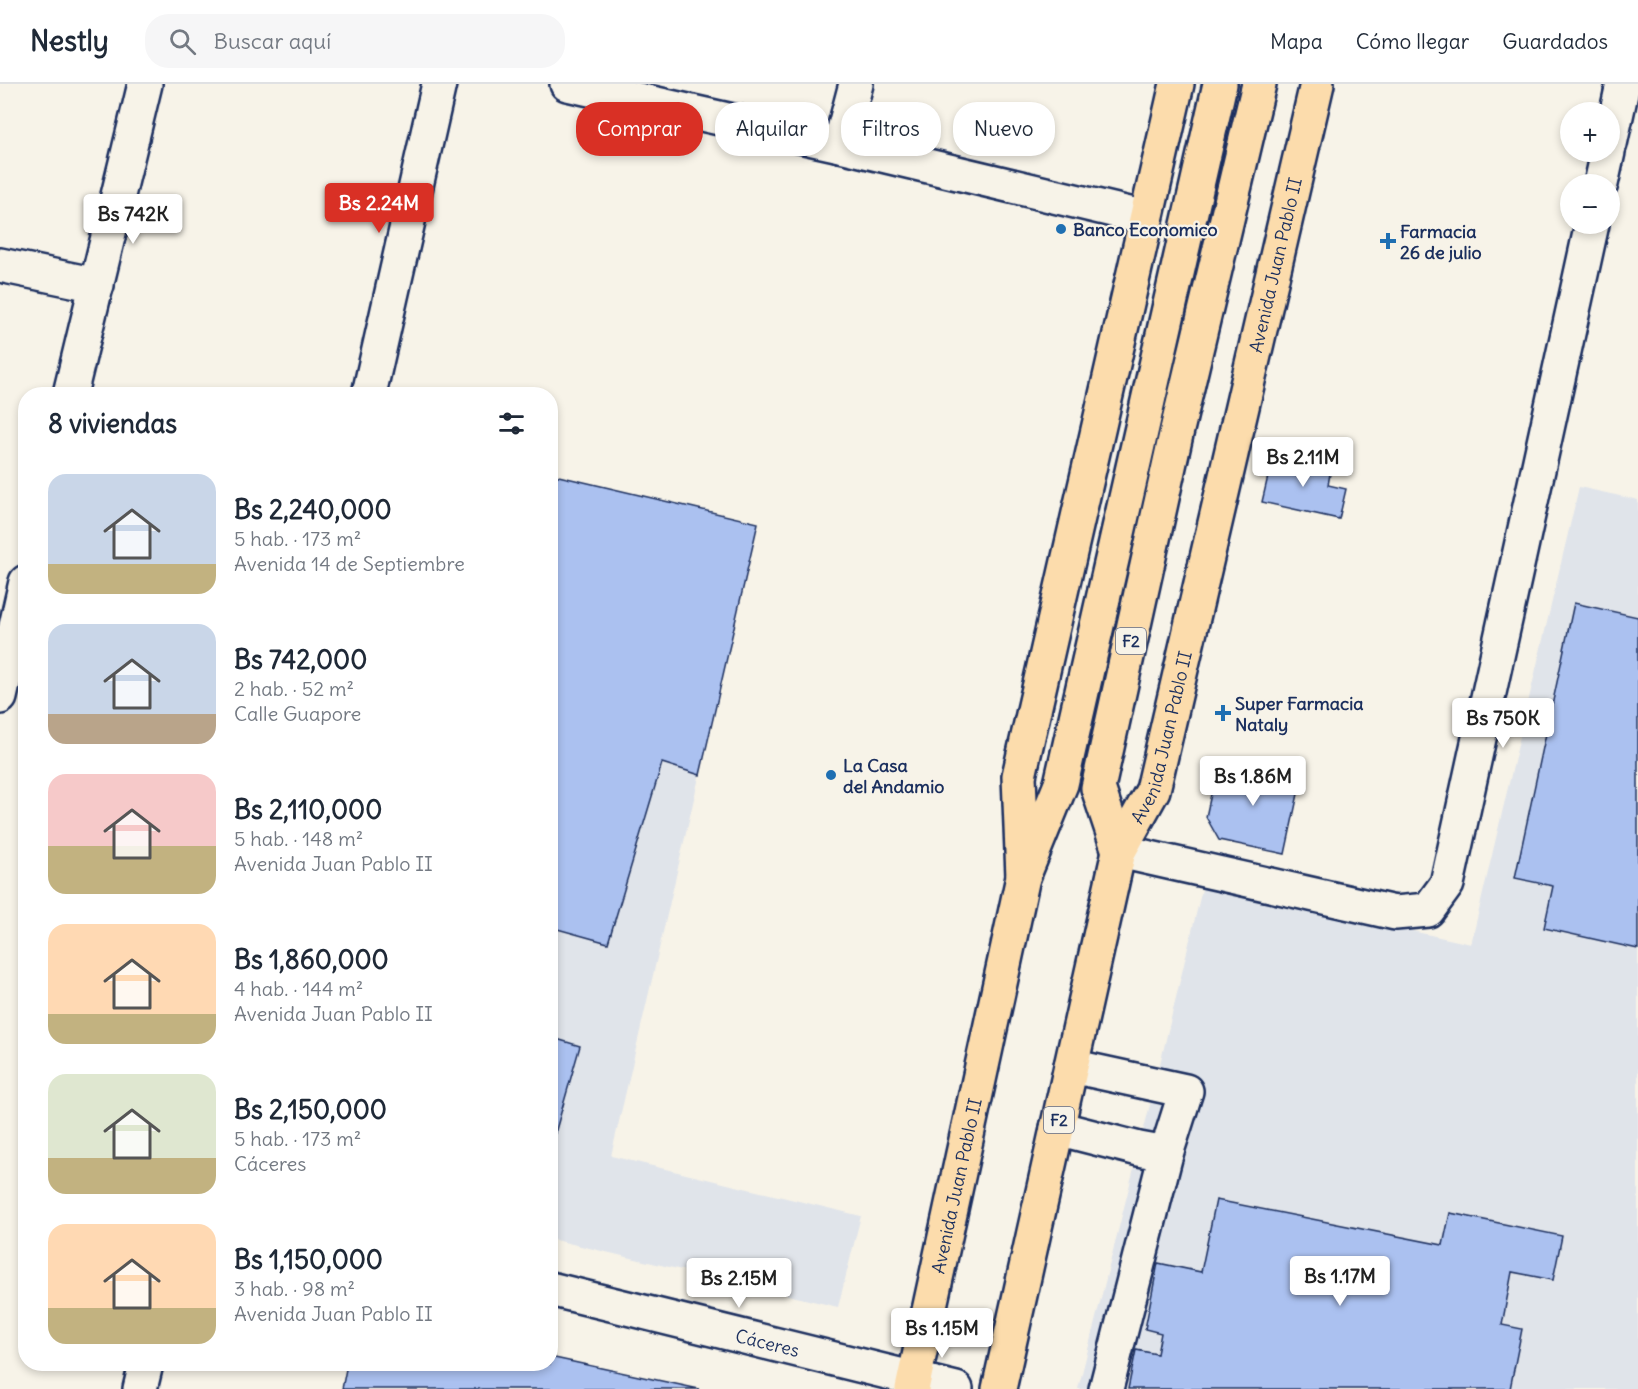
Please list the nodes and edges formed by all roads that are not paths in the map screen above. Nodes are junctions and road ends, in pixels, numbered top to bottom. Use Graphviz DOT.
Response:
graph roads {
  1 [pos="145,84"];
  2 [pos="439,84"];
  3 [pos="567,84"];
  4 [pos="856,84"];
  5 [pos="1177,84"];
  6 [pos="1220,84"];
  7 [pos="1259,84"];
  8 [pos="1317,84"];
  9 [pos="1623,84"];
  10 [pos="1619,102"];
  11 [pos="840,146"];
  12 [pos="1146,218"];
  13 [pos="1590,234"];
  14 [pos="0,265"];
  15 [pos="97,285"];
  16 [pos="72,387"];
  17 [pos="371,387"];
  18 [pos="18,617"];
  19 [pos="0,697"];
  20 [pos="1119,851"];
  21 [pos="1023,877"];
  22 [pos="1071,1066"];
  23 [pos="1057,1128"];
  24 [pos="1166,1154"];
  25 [pos="558,1291"];
  26 [pos="144,1371"];
  27 [pos="914,1383"];
  28 [pos="140,1389"];
  29 [pos="956,1389"];
  30 [pos="999,1389"];
  31 [pos="1106,1389"];
  1 -- 15 [label="street"];
  2 -- 17 [label="street"];
  3 -- 11 [label="street"];
  4 -- 11 [label="street"];
  5 -- 12 [label="main road, Avenida Juan Pablo II"];
  6 -- 21 [label="main road, Avenida Juan Pablo II / F2"];
  7 -- 20 [label="main road, F2"];
  8 -- 20 [label="main road, Avenida Juan Pablo II / F2"];
  9 -- 10 [label="street"];
  11 -- 12 [label="street"];
  12 -- 21 [label="main road, Avenida Juan Pablo II"];
  13 -- 20 [label="street"];
  14 -- 15 [label="street"];
  15 -- 16 [label="street"];
  18 -- 19 [label="street"];
  20 -- 22 [label="main road, Avenida Juan Pablo II / F2"];
  21 -- 27 [label="main road, Avenida Juan Pablo II / F2"];
  22 -- 23 [label="main road, Avenida Juan Pablo II / F2"];
  22 -- 24 [label="street"];
  23 -- 24 [label="street"];
  23 -- 30 [label="main road, Avenida Juan Pablo II / F2"];
  24 -- 31 [label="street"];
  25 -- 27 [label="street, Cáceres"];
  26 -- 28 [label="street"];
  27 -- 29 [label="street, Cáceres"];
}
